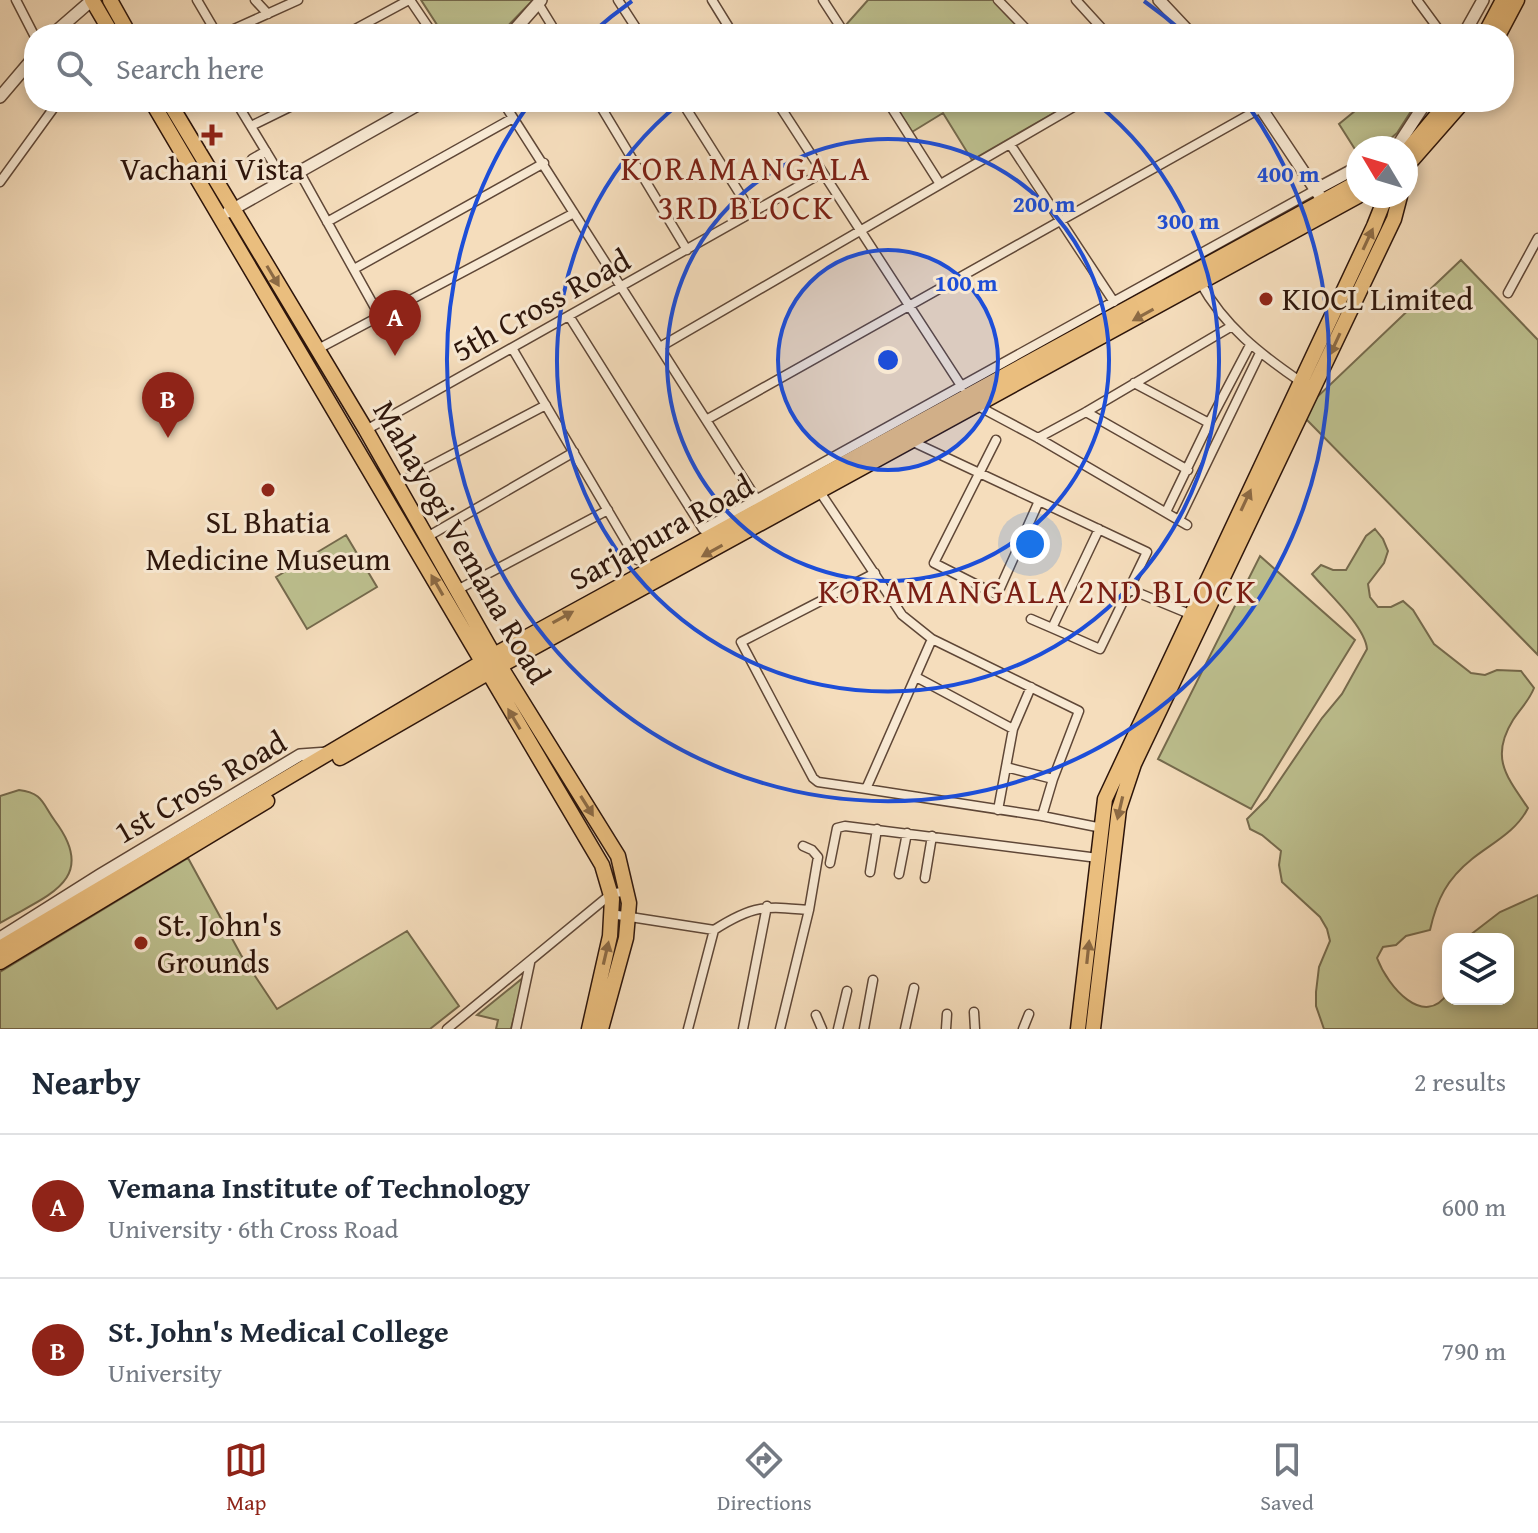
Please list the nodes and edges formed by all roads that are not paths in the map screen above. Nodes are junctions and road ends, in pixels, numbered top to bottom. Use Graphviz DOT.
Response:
graph roads {
  1 [pos="16,0"];
  2 [pos="92,0"];
  3 [pos="110,0"];
  4 [pos="197,0"];
  5 [pos="255,0"];
  6 [pos="298,0"];
  7 [pos="410,0"];
  8 [pos="618,0"];
  9 [pos="712,0"];
  10 [pos="823,0"];
  11 [pos="998,0"];
  12 [pos="1076,0"];
  13 [pos="1159,0"];
  14 [pos="1417,0"];
  15 [pos="1483,0"];
  16 [pos="1503,0"];
  17 [pos="1517,0"];
  18 [pos="540,1"];
  19 [pos="268,14"];
  20 [pos="28,24"];
  21 [pos="64,24"];
  22 [pos="106,24"];
  23 [pos="123,24"];
  24 [pos="211,24"];
  25 [pos="246,24"];
  26 [pos="365,24"];
  27 [pos="426,24"];
  28 [pos="520,24"];
  29 [pos="552,24"];
  30 [pos="634,24"];
  31 [pos="727,24"];
  32 [pos="839,24"];
  33 [pos="1021,24"];
  34 [pos="1098,24"];
  35 [pos="1182,24"];
  36 [pos="1435,24"];
  37 [pos="1470,24"];
  38 [pos="1490,24"];
  39 [pos="1504,24"];
  40 [pos="24,69"];
  41 [pos="0,97"];
  42 [pos="51,112"];
  43 [pos="158,112"];
  44 [pos="175,112"];
  45 [pos="242,112"];
  46 [pos="280,112"];
  47 [pos="398,112"];
  48 [pos="509,112"];
  49 [pos="604,112"];
  50 [pos="688,112"];
  51 [pos="783,112"];
  52 [pos="894,112"];
  53 [pos="1065,112"];
  54 [pos="1247,112"];
  55 [pos="1264,112"];
  56 [pos="1420,112"];
  57 [pos="1440,112"];
  58 [pos="1454,112"];
  59 [pos="513,118"];
  60 [pos="251,126"];
  61 [pos="1404,136"];
  62 [pos="1418,138"];
  63 [pos="1010,144"];
  64 [pos="266,151"];
  65 [pos="1418,153"];
  66 [pos="252,159"];
  67 [pos="544,163"];
  68 [pos="300,173"];
  69 [pos="822,173"];
  70 [pos="1346,176"];
  71 [pos="284,181"];
  72 [pos="0,182"];
  73 [pos="940,184"];
  74 [pos="1346,186"];
  75 [pos="1320,195"];
  76 [pos="1346,203"];
  77 [pos="1381,208"];
  78 [pos="1397,208"];
  79 [pos="233,209"];
  80 [pos="574,213"];
  81 [pos="752,213"];
  82 [pos="219,217"];
  83 [pos="1062,220"];
  84 [pos="327,222"];
  85 [pos="859,231"];
  86 [pos="1538,238"];
  87 [pos="687,250"];
  88 [pos="354,269"];
  89 [pos="1200,282"];
  90 [pos="1182,285"];
  91 [pos="621,287"];
  92 [pos="1508,293"];
  93 [pos="1114,302"];
  94 [pos="908,306"];
  95 [pos="379,315"];
  96 [pos="569,316"];
  97 [pos="1232,326"];
  98 [pos="1250,345"];
  99 [pos="660,347"];
  100 [pos="512,348"];
  101 [pos="318,349"];
  102 [pos="1260,353"];
  103 [pos="1301,382"];
  104 [pos="1134,383"];
  105 [pos="969,396"];
  106 [pos="546,405"];
  107 [pos="1086,412"];
  108 [pos="706,420"];
  109 [pos="1209,423"];
  110 [pos="366,430"];
  111 [pos="1038,438"];
  112 [pos="996,440"];
  113 [pos="911,441"];
  114 [pos="574,452"];
  115 [pos="1188,470"];
  116 [pos="979,474"];
  117 [pos="396,484"];
  118 [pos="820,492"];
  119 [pos="1039,501"];
  120 [pos="760,503"];
  121 [pos="608,510"];
  122 [pos="1166,512"];
  123 [pos="1179,520"];
  124 [pos="1187,525"];
  125 [pos="1099,529"];
  126 [pos="427,537"];
  127 [pos="639,564"];
  128 [pos="875,573"];
  129 [pos="1129,589"];
  130 [pos="457,590"];
  131 [pos="1192,615"];
  132 [pos="1031,619"];
  133 [pos="1052,628"];
  134 [pos="932,639"];
  135 [pos="491,664"];
  136 [pos="916,677"];
  137 [pos="1165,686"];
  138 [pos="1031,687"];
  139 [pos="1013,729"];
  140 [pos="329,753"];
  141 [pos="1006,767"];
  142 [pos="1053,779"];
  143 [pos="866,789"];
  144 [pos="998,810"];
  145 [pos="1042,816"];
  146 [pos="1102,828"];
  147 [pos="877,829"];
  148 [pos="907,833"];
  149 [pos="932,836"];
  150 [pos="803,846"];
  151 [pos="1098,858"];
  152 [pos="830,863"];
  153 [pos="870,872"];
  154 [pos="899,874"];
  155 [pos="925,878"];
  156 [pos="626,891"];
  157 [pos="611,894"];
  158 [pos="767,906"];
  159 [pos="809,910"];
  160 [pos="611,914"];
  161 [pos="628,914"];
  162 [pos="714,930"];
  163 [pos="0,938"];
  164 [pos="0,948"];
  165 [pos="0,962"];
  166 [pos="530,963"];
  167 [pos="873,980"];
  168 [pos="914,988"];
  169 [pos="847,991"];
  170 [pos="974,1012"];
  171 [pos="947,1014"];
  172 [pos="1029,1014"];
  173 [pos="816,1015"];
  174 [pos="447,1029"];
  175 [pos="516,1029"];
  176 [pos="589,1029"];
  177 [pos="601,1029"];
  178 [pos="688,1029"];
  179 [pos="743,1029"];
  180 [pos="780,1029"];
  181 [pos="822,1029"];
  182 [pos="838,1029"];
  183 [pos="864,1029"];
  184 [pos="905,1029"];
  185 [pos="946,1029"];
  186 [pos="975,1029"];
  187 [pos="1023,1029"];
  188 [pos="1078,1029"];
  189 [pos="1093,1029"];
  1 -- 20 [label="street"];
  2 -- 21 [label="street"];
  2 -- 22 [label="main road"];
  3 -- 23 [label="main road"];
  4 -- 24 [label="street"];
  5 -- 19 [label="street"];
  6 -- 19 [label="street"];
  7 -- 26 [label="street"];
  7 -- 27 [label="street"];
  8 -- 30 [label="street"];
  9 -- 31 [label="street"];
  10 -- 32 [label="street"];
  11 -- 33 [label="street"];
  12 -- 34 [label="street"];
  13 -- 35 [label="street"];
  14 -- 36 [label="street"];
  15 -- 37 [label="street"];
  16 -- 38 [label="main road"];
  17 -- 39 [label="main road"];
  18 -- 28 [label="street"];
  18 -- 29 [label="street"];
  19 -- 25 [label="street"];
  40 -- 41 [label="street"];
  42 -- 72 [label="street"];
  43 -- 82 [label="main road, Mahayogi Vemana Road"];
  44 -- 79 [label="main road, Mahayogi Vemana Road"];
  45 -- 60 [label="street"];
  46 -- 60 [label="street"];
  47 -- 68 [label="street"];
  48 -- 59 [label="street"];
  49 -- 87 [label="street"];
  50 -- 81 [label="street"];
  51 -- 69 [label="street"];
  52 -- 73 [label="street"];
  53 -- 63 [label="street"];
  54 -- 83 [label="street"];
  55 -- 75 [label="street"];
  56 -- 61 [label="street"];
  57 -- 62 [label="main road"];
  58 -- 65 [label="main road"];
  59 -- 67 [label="street"];
  59 -- 84 [label="street"];
  60 -- 64 [label="street"];
  63 -- 73 [label="street"];
  63 -- 83 [label="street"];
  64 -- 66 [label="street"];
  64 -- 71 [label="street"];
  67 -- 80 [label="street"];
  67 -- 88 [label="street"];
  68 -- 71 [label="street"];
  68 -- 84 [label="street"];
  69 -- 81 [label="street, 5th Cross Road"];
  69 -- 85 [label="street"];
  70 -- 75 [label="street, Sarjapura Road"];
  71 -- 79 [label="street"];
  73 -- 85 [label="street"];
  74 -- 75 [label="main road, Sarjapura Road"];
  75 -- 90 [label="main road, Sarjapura Road"];
  75 -- 93 [label="street, Sarjapura Road"];
  76 -- 89 [label="main road, Sarjapura Road"];
  103 -- 77 [label="main road, one-way"];
  78 -- 137 [label="main road, one-way"];
  79 -- 82 [label="street"];
  79 -- 101 [label="main road, Mahayogi Vemana Road, one-way"];
  80 -- 91 [label="street"];
  80 -- 95 [label="street"];
  81 -- 87 [label="street, 5th Cross Road"];
  135 -- 82 [label="main road, Mahayogi Vemana Road, one-way"];
  83 -- 93 [label="street"];
  83 -- 94 [label="street"];
  84 -- 88 [label="street"];
  85 -- 94 [label="street"];
  85 -- 99 [label="street"];
  86 -- 92 [label="street"];
  87 -- 91 [label="street, 5th Cross Road"];
  88 -- 95 [label="street"];
  89 -- 90 [label="main road, Sarjapura Road"];
  89 -- 97 [label="street"];
  90 -- 105 [label="main road, Sarjapura Road"];
  91 -- 96 [label="street, 5th Cross Road"];
  91 -- 99 [label="street"];
  93 -- 105 [label="street, Sarjapura Road"];
  94 -- 105 [label="street"];
  94 -- 108 [label="street"];
  95 -- 101 [label="street"];
  96 -- 100 [label="street, 5th Cross Road"];
  96 -- 120 [label="street, Sarjapura Road"];
  97 -- 98 [label="street"];
  97 -- 104 [label="street"];
  98 -- 102 [label="street"];
  98 -- 109 [label="street"];
  99 -- 108 [label="street"];
  100 -- 106 [label="street"];
  100 -- 110 [label="street, 5th Cross Road"];
  101 -- 110 [label="main road, Mahayogi Vemana Road"];
  102 -- 103 [label="street"];
  102 -- 123 [label="street"];
  131 -- 103 [label="main road, one-way"];
  104 -- 107 [label="street"];
  104 -- 109 [label="street"];
  105 -- 111 [label="street"];
  105 -- 113 [label="main road, Sarjapura Road"];
  105 -- 120 [label="main road, Sarjapura Road"];
  106 -- 114 [label="street"];
  106 -- 117 [label="street"];
  107 -- 111 [label="street"];
  107 -- 115 [label="street"];
  108 -- 120 [label="street"];
  109 -- 115 [label="street"];
  110 -- 117 [label="main road, Mahayogi Vemana Road"];
  111 -- 122 [label="street"];
  112 -- 116 [label="street"];
  113 -- 116 [label="street"];
  113 -- 118 [label="main road, Sarjapura Road"];
  114 -- 121 [label="street"];
  114 -- 126 [label="street"];
  115 -- 122 [label="street"];
  116 -- 119 [label="street"];
  116 -- 119 [label="street"];
  117 -- 126 [label="main road, Mahayogi Vemana Road"];
  118 -- 128 [label="street"];
  118 -- 135 [label="main road, Sarjapura Road, one-way"];
  119 -- 125 [label="street"];
  120 -- 127 [label="main road, Sarjapura Road"];
  121 -- 127 [label="street"];
  121 -- 130 [label="street"];
  122 -- 123 [label="street"];
  123 -- 124 [label="street"];
  125 -- 129 [label="street"];
  125 -- 133 [label="street"];
  126 -- 130 [label="main road, Mahayogi Vemana Road"];
  135 -- 127 [label="main road, Sarjapura Road, one-way"];
  128 -- 134 [label="street"];
  128 -- 143 [label="street"];
  129 -- 131 [label="street"];
  129 -- 133 [label="street"];
  130 -- 135 [label="main road, Mahayogi Vemana Road"];
  131 -- 137 [label="main road"];
  132 -- 133 [label="street"];
  134 -- 136 [label="street"];
  134 -- 138 [label="street"];
  135 -- 140 [label="main road, Sarjapura Road"];
  135 -- 156 [label="main road, Mahayogi Vemana Road, one-way"];
  157 -- 135 [label="main road, Mahayogi Vemana Road, one-way"];
  135 -- 165 [label="main road, Sarjapura Road"];
  136 -- 139 [label="street"];
  136 -- 143 [label="street"];
  137 -- 146 [label="main road"];
  137 -- 189 [label="main road, one-way"];
  138 -- 139 [label="street"];
  138 -- 142 [label="street"];
  139 -- 141 [label="street"];
  140 -- 163 [label="street, 1st Cross Road"];
  140 -- 164 [label="main road, Sarjapura Road"];
  141 -- 142 [label="street"];
  141 -- 144 [label="street"];
  142 -- 145 [label="street"];
  143 -- 144 [label="street"];
  144 -- 145 [label="street"];
  145 -- 146 [label="street"];
  146 -- 151 [label="main road"];
  147 -- 148 [label="street"];
  147 -- 152 [label="street"];
  147 -- 153 [label="street"];
  148 -- 149 [label="street"];
  148 -- 154 [label="street"];
  149 -- 151 [label="street"];
  149 -- 155 [label="street"];
  150 -- 159 [label="street"];
  188 -- 151 [label="main road, one-way"];
  156 -- 157 [label="street"];
  156 -- 161 [label="main road, Mahayogi Vemana Road"];
  157 -- 160 [label="main road, Mahayogi Vemana Road"];
  157 -- 166 [label="street"];
  158 -- 159 [label="street"];
  158 -- 162 [label="street"];
  158 -- 179 [label="street"];
  159 -- 180 [label="street"];
  160 -- 161 [label="street"];
  176 -- 160 [label="main road, Mahayogi Vemana Road, one-way"];
  161 -- 162 [label="street"];
  161 -- 177 [label="main road, Mahayogi Vemana Road"];
  162 -- 178 [label="street"];
  166 -- 174 [label="street"];
  166 -- 175 [label="street"];
  167 -- 183 [label="street"];
  168 -- 184 [label="street"];
  169 -- 182 [label="street"];
  170 -- 186 [label="street"];
  171 -- 185 [label="street"];
  172 -- 187 [label="street"];
  173 -- 181 [label="street"];
}
